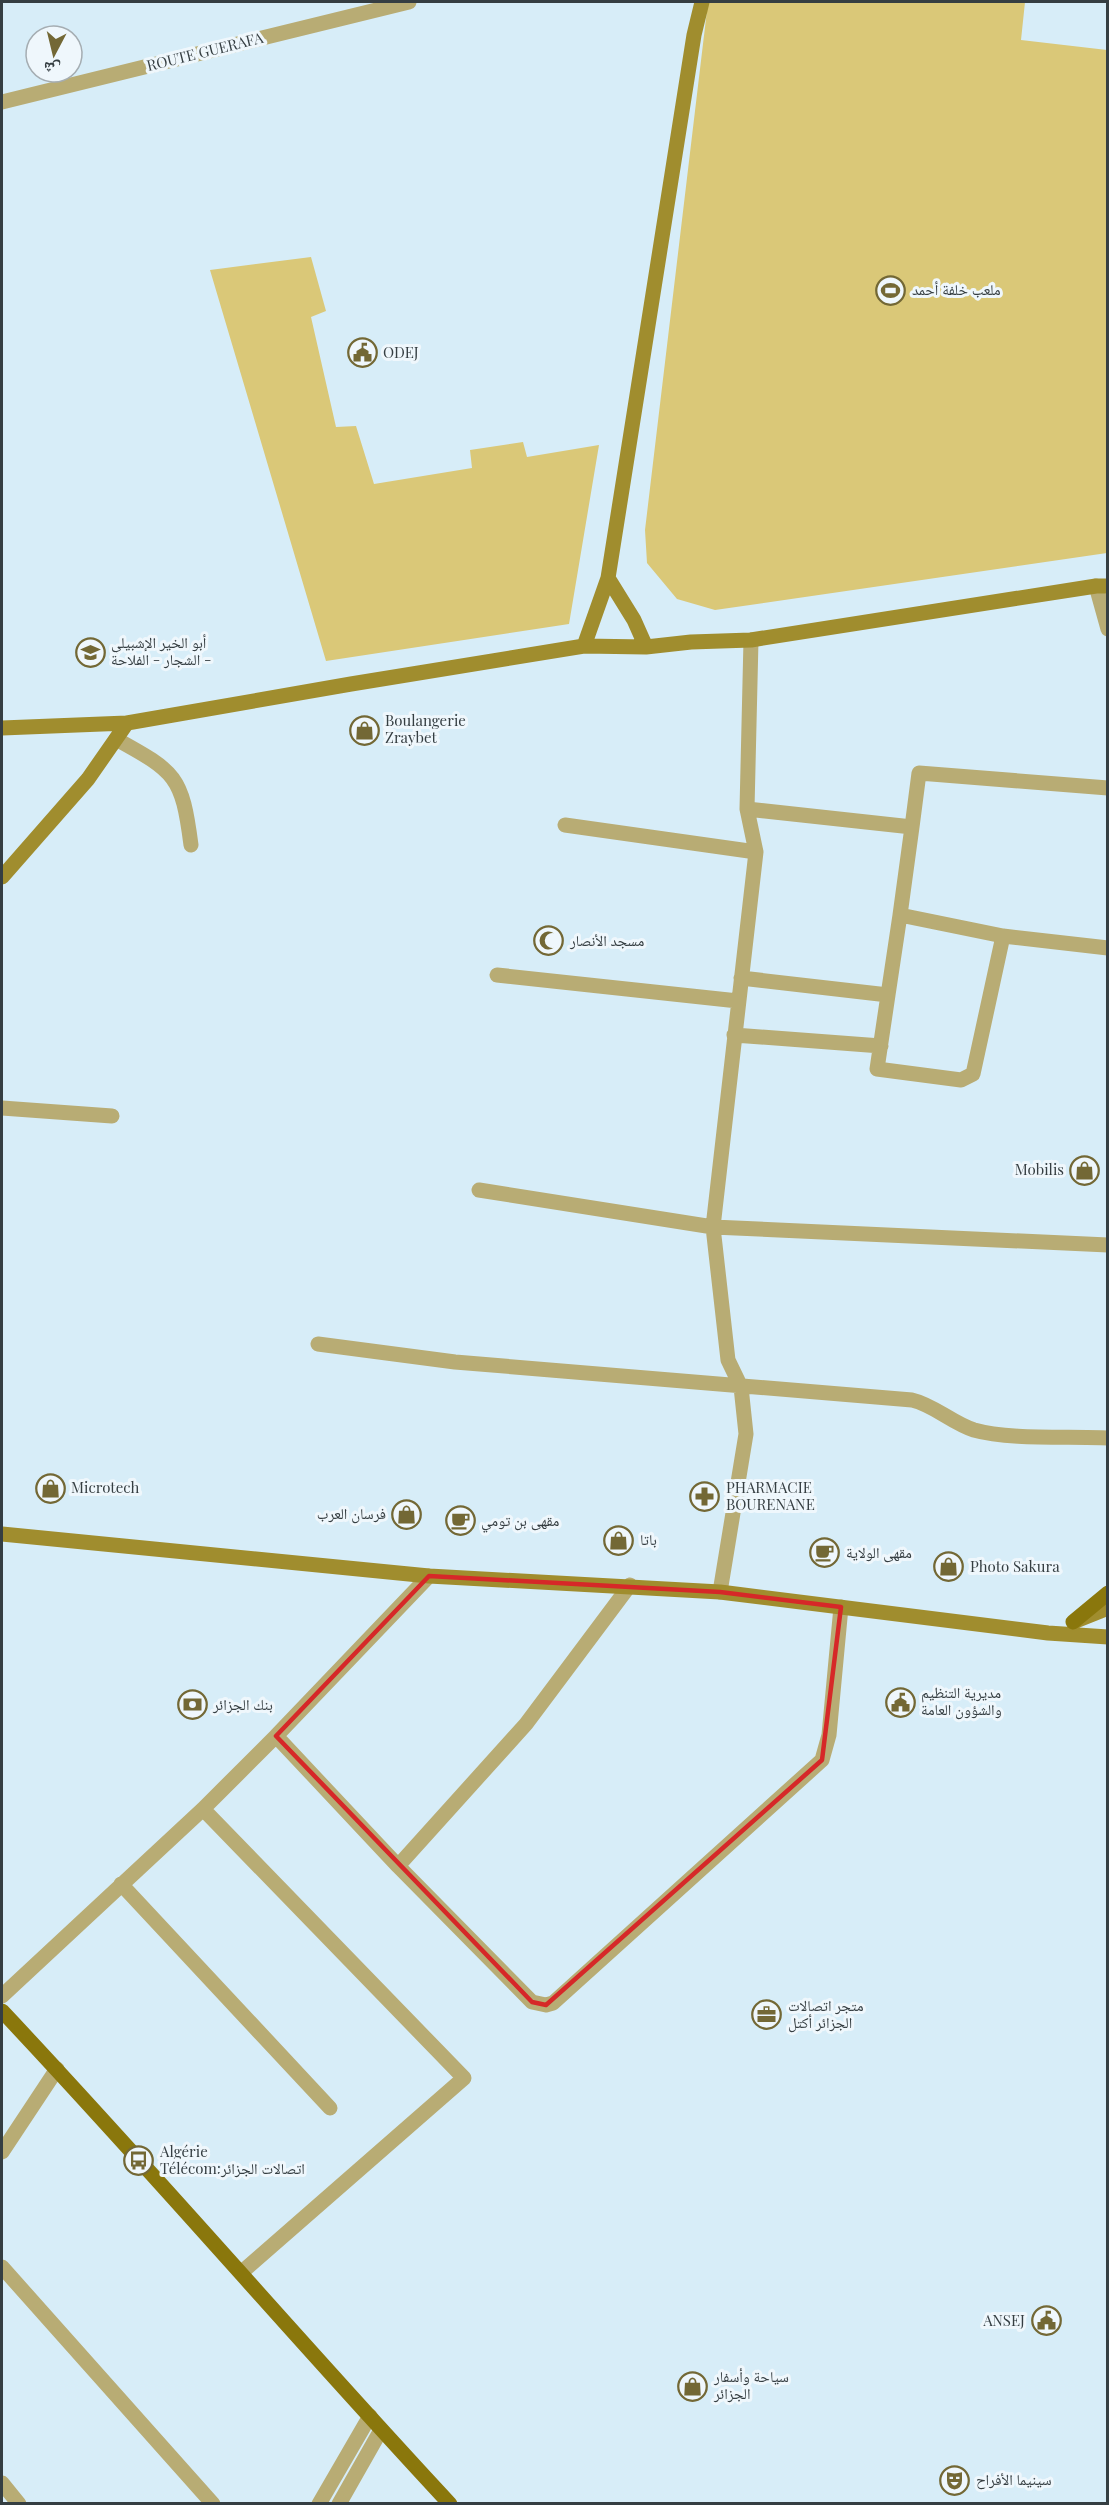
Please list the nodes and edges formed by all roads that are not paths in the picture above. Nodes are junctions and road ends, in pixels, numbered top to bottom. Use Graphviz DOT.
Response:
graph roads {
  1 [pos="409,2"];
  2 [pos="702,2"];
  3 [pos="371,6"];
  4 [pos="2,102"];
  5 [pos="608,578"];
  6 [pos="1102,586"];
  7 [pos="1107,629"];
  8 [pos="751,640"];
  9 [pos="584,646"];
  10 [pos="646,647"];
  11 [pos="127,723"];
  12 [pos="2,728"];
  13 [pos="116,739"];
  14 [pos="1107,789"];
  15 [pos="747,809"];
  16 [pos="565,825"];
  17 [pos="912,827"];
  18 [pos="192,845"];
  19 [pos="756,852"];
  20 [pos="2,877"];
  21 [pos="900,915"];
  22 [pos="1003,936"];
  23 [pos="1107,948"];
  24 [pos="497,975"];
  25 [pos="741,978"];
  26 [pos="888,995"];
  27 [pos="738,1001"];
  28 [pos="734,1035"];
  29 [pos="881,1047"];
  30 [pos="2,1108"];
  31 [pos="112,1116"];
  32 [pos="478,1190"];
  33 [pos="713,1227"];
  34 [pos="1107,1245"];
  35 [pos="318,1344"];
  36 [pos="741,1387"];
  37 [pos="1107,1438"];
  38 [pos="2,1534"];
  39 [pos="429,1576"];
  40 [pos="630,1585"];
  41 [pos="720,1592"];
  42 [pos="1107,1593"];
  43 [pos="841,1607"];
  44 [pos="1107,1608"];
  45 [pos="1073,1622"];
  46 [pos="1048,1633"];
  47 [pos="1107,1637"];
  48 [pos="276,1736"];
  49 [pos="203,1809"];
  50 [pos="398,1866"];
  51 [pos="121,1884"];
  52 [pos="2,1996"];
  53 [pos="2,2011"];
  54 [pos="57,2069"];
  55 [pos="330,2108"];
  56 [pos="2,2152"];
  57 [pos="2,2267"];
  58 [pos="242,2272"];
  59 [pos="370,2416"];
  60 [pos="381,2430"];
  61 [pos="2,2483"];
  62 [pos="19,2504"];
  63 [pos="213,2504"];
  64 [pos="319,2504"];
  65 [pos="339,2504"];
  66 [pos="450,2504"];
  1 -- 3 [label="street, ROUTE GUERAFA"];
  2 -- 5 [label="street"];
  3 -- 4 [label="street, ROUTE GUERAFA"];
  5 -- 9 [label="street"];
  5 -- 10 [label="street"];
  6 -- 7 [label="street"];
  6 -- 8 [label="street"];
  8 -- 10 [label="street"];
  8 -- 15 [label="street"];
  9 -- 10 [label="street"];
  9 -- 11 [label="street"];
  11 -- 12 [label="street"];
  11 -- 13 [label="street"];
  13 -- 18 [label="street"];
  13 -- 20 [label="street"];
  14 -- 17 [label="street"];
  15 -- 17 [label="street"];
  15 -- 19 [label="street"];
  16 -- 19 [label="street"];
  17 -- 21 [label="street"];
  19 -- 25 [label="street"];
  21 -- 22 [label="street"];
  21 -- 26 [label="street"];
  22 -- 23 [label="street"];
  22 -- 29 [label="street"];
  24 -- 27 [label="street"];
  25 -- 26 [label="street"];
  25 -- 27 [label="street"];
  26 -- 29 [label="street"];
  27 -- 28 [label="street"];
  28 -- 29 [label="street"];
  28 -- 33 [label="street"];
  30 -- 31 [label="street"];
  32 -- 33 [label="street"];
  33 -- 34 [label="street"];
  33 -- 36 [label="street"];
  35 -- 36 [label="street"];
  36 -- 37 [label="street"];
  36 -- 41 [label="street"];
  38 -- 39 [label="street"];
  39 -- 40 [label="street"];
  39 -- 48 [label="street"];
  40 -- 41 [label="street"];
  40 -- 50 [label="street"];
  41 -- 43 [label="street"];
  42 -- 45 [label="main road"];
  43 -- 46 [label="street"];
  43 -- 50 [label="street"];
  44 -- 45 [label="street"];
  45 -- 46 [label="street"];
  46 -- 47 [label="street"];
  48 -- 49 [label="street"];
  48 -- 50 [label="street"];
  49 -- 51 [label="street"];
  49 -- 58 [label="street"];
  51 -- 52 [label="street"];
  51 -- 55 [label="street"];
  53 -- 54 [label="main road"];
  54 -- 56 [label="street"];
  54 -- 58 [label="main road"];
  57 -- 63 [label="street"];
  58 -- 59 [label="main road"];
  59 -- 60 [label="main road"];
  59 -- 64 [label="street"];
  60 -- 65 [label="street"];
  60 -- 66 [label="main road"];
  61 -- 62 [label="street"];
}
